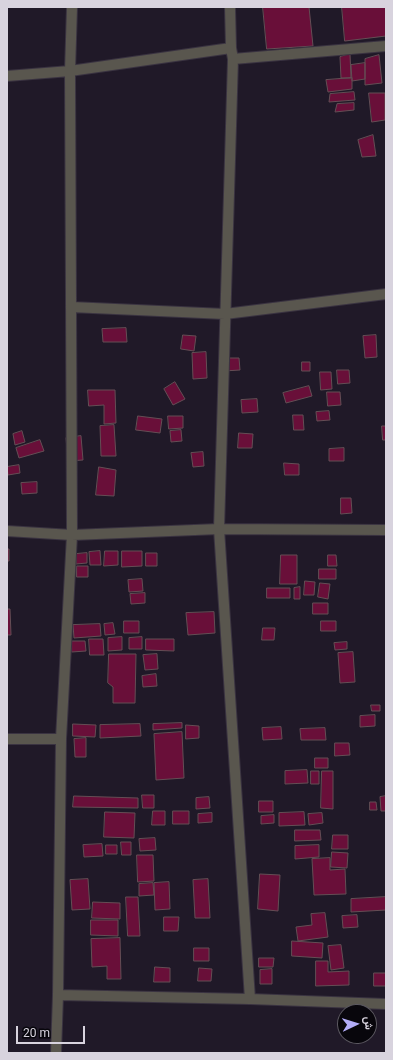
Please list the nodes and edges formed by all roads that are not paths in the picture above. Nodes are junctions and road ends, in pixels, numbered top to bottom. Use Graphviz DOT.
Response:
graph roads {
  1 [pos="72,7"];
  2 [pos="230,7"];
  3 [pos="386,46"];
  4 [pos="231,48"];
  5 [pos="233,59"];
  6 [pos="70,71"];
  7 [pos="7,76"];
  8 [pos="386,294"];
  9 [pos="71,307"];
  10 [pos="225,314"];
  11 [pos="219,529"];
  12 [pos="386,530"];
  13 [pos="7,531"];
  14 [pos="72,535"];
  15 [pos="7,739"];
  16 [pos="61,739"];
  17 [pos="58,995"];
  18 [pos="250,999"];
  19 [pos="386,1004"];
  20 [pos="56,1053"];
  1 -- 6 [label="street"];
  2 -- 4 [label="street"];
  3 -- 5 [label="street"];
  4 -- 5 [label="street"];
  4 -- 6 [label="street"];
  5 -- 10 [label="street"];
  6 -- 7 [label="street"];
  6 -- 9 [label="street"];
  8 -- 10 [label="street"];
  9 -- 10 [label="street"];
  9 -- 14 [label="street"];
  10 -- 11 [label="street"];
  11 -- 12 [label="street"];
  11 -- 14 [label="street"];
  11 -- 18 [label="street"];
  13 -- 14 [label="street"];
  14 -- 16 [label="street"];
  15 -- 16 [label="street"];
  16 -- 17 [label="street"];
  17 -- 18 [label="street"];
  17 -- 20 [label="street"];
  18 -- 19 [label="street"];
}
